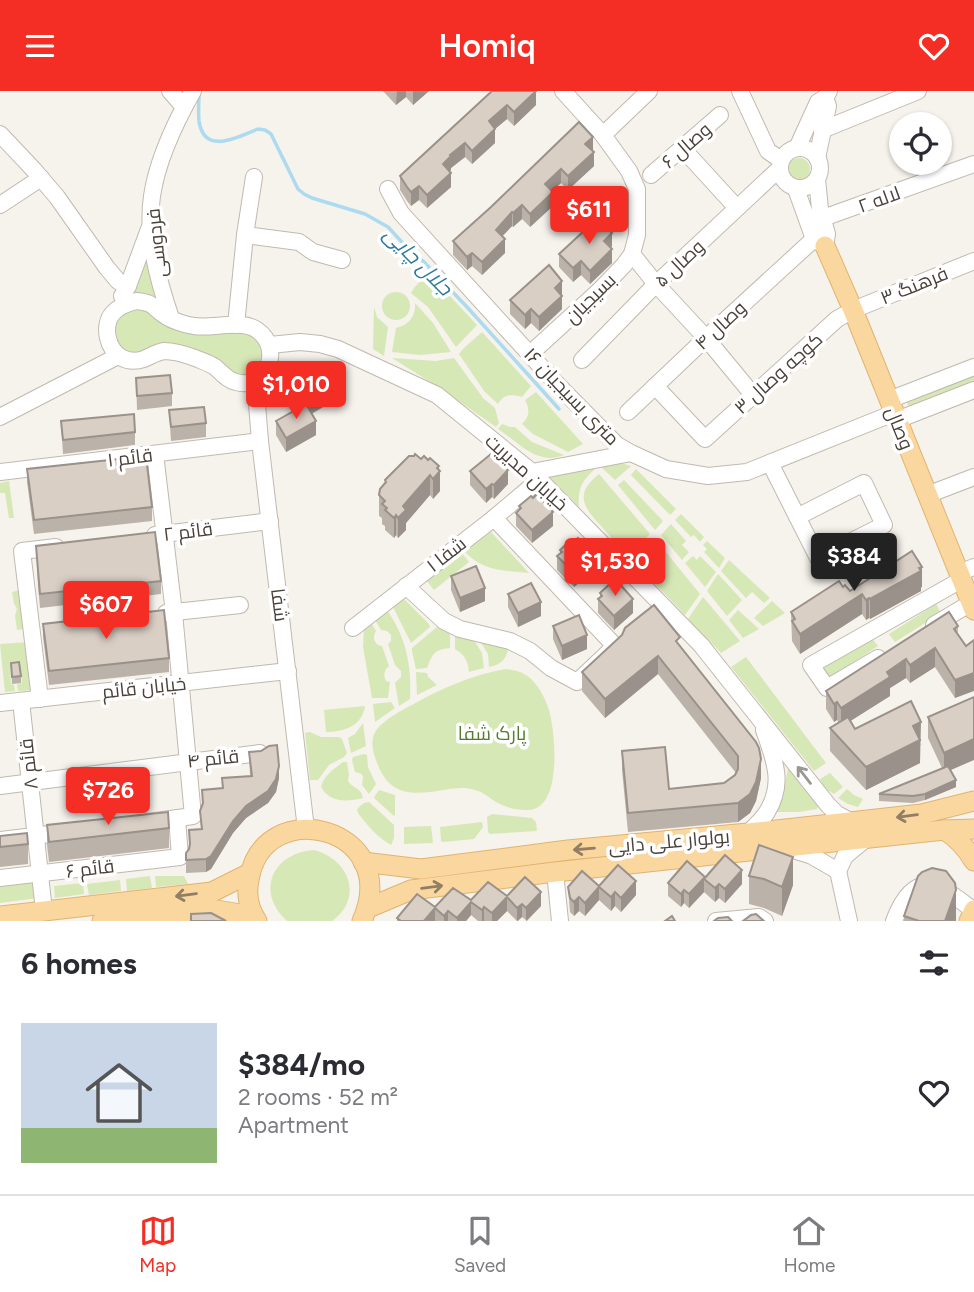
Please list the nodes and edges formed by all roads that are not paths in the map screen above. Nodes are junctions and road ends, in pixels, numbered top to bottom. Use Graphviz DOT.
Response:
graph roads {
  1 [pos="170,91"];
  2 [pos="193,91"];
  3 [pos="563,91"];
  4 [pos="649,91"];
  5 [pos="740,91"];
  6 [pos="918,91"];
  7 [pos="827,95"];
  8 [pos="180,114"];
  9 [pos="720,115"];
  10 [pos="822,130"];
  11 [pos="0,134"];
  12 [pos="603,135"];
  13 [pos="797,148"];
  14 [pos="683,149"];
  15 [pos="817,157"];
  16 [pos="780,165"];
  17 [pos="974,166"];
  18 [pos="651,175"];
  19 [pos="254,177"];
  20 [pos="41,178"];
  21 [pos="817,179"];
  22 [pos="796,188"];
  23 [pos="388,190"];
  24 [pos="0,205"];
  25 [pos="737,208"];
  26 [pos="823,218"];
  27 [pos="151,223"];
  28 [pos="245,235"];
  29 [pos="820,242"];
  30 [pos="632,254"];
  31 [pos="342,260"];
  32 [pos="974,261"];
  33 [pos="656,284"];
  34 [pos="128,286"];
  35 [pos="853,310"];
  36 [pos="113,312"];
  37 [pos="171,318"];
  38 [pos="236,325"];
  39 [pos="706,338"];
  40 [pos="270,345"];
  41 [pos="530,354"];
  42 [pos="118,356"];
  43 [pos="582,360"];
  44 [pos="974,367"];
  45 [pos="255,380"];
  46 [pos="655,386"];
  47 [pos="974,390"];
  48 [pos="753,395"];
  49 [pos="894,411"];
  50 [pos="628,412"];
  51 [pos="0,417"];
  52 [pos="260,441"];
  53 [pos="624,449"];
  54 [pos="155,454"];
  55 [pos="770,463"];
  56 [pos="0,472"];
  57 [pos="532,472"];
  58 [pos="974,477"];
  59 [pos="927,495"];
  60 [pos="797,517"];
  61 [pos="494,518"];
  62 [pos="270,521"];
  63 [pos="164,534"];
  64 [pos="139,537"];
  65 [pos="74,545"];
  66 [pos="965,573"];
  67 [pos="406,586"];
  68 [pos="240,605"];
  69 [pos="973,607"];
  70 [pos="174,613"];
  71 [pos="148,615"];
  72 [pos="353,628"];
  73 [pos="924,631"];
  74 [pos="891,650"];
  75 [pos="288,671"];
  76 [pos="181,683"];
  77 [pos="40,699"];
  78 [pos="21,701"];
  79 [pos="0,703"];
  80 [pos="760,718"];
  81 [pos="260,753"];
  82 [pos="188,761"];
  83 [pos="30,783"];
  84 [pos="0,786"];
  85 [pos="974,801"];
  86 [pos="177,818"];
  87 [pos="852,822"];
  88 [pos="138,823"];
  89 [pos="87,829"];
  90 [pos="306,829"];
  91 [pos="974,829"];
  92 [pos="944,830"];
  93 [pos="748,833"];
  94 [pos="36,836"];
  95 [pos="867,838"];
  96 [pos="0,840"];
  97 [pos="785,847"];
  98 [pos="974,861"];
  99 [pos="363,862"];
  100 [pos="838,871"];
  101 [pos="555,872"];
  102 [pos="250,873"];
  103 [pos="40,874"];
  104 [pos="0,878"];
  105 [pos="974,910"];
  106 [pos="44,911"];
  107 [pos="365,915"];
  108 [pos="0,916"];
  109 [pos="255,919"];
  110 [pos="762,919"];
  111 [pos="102,921"];
  112 [pos="560,921"];
  113 [pos="716,921"];
  114 [pos="849,921"];
  115 [pos="894,921"];
  116 [pos="969,921"];
  1 -- 8 [label="street"];
  2 -- 8 [label="street, فردوسی"];
  3 -- 12 [label="street"];
  4 -- 12 [label="street"];
  5 -- 16 [label="street"];
  6 -- 10 [label="street"];
  7 -- 10 [label="street"];
  7 -- 13 [label="street"];
  8 -- 27 [label="street, فردوسی"];
  9 -- 14 [label="street, وصال ۶"];
  10 -- 15 [label="street"];
  11 -- 20 [label="street"];
  12 -- 30 [label="street"];
  13 -- 15 [label="street"];
  13 -- 16 [label="street"];
  14 -- 18 [label="street, وصال ۶"];
  14 -- 25 [label="street"];
  15 -- 21 [label="street"];
  16 -- 22 [label="street"];
  16 -- 25 [label="street, وصال ۵"];
  17 -- 26 [label="street, لاله ۲"];
  19 -- 28 [label="street"];
  20 -- 24 [label="street"];
  20 -- 34 [label="street"];
  21 -- 22 [label="street"];
  21 -- 26 [label="street"];
  22 -- 29 [label="street"];
  23 -- 41 [label="street, ۱۶ متری بسیجیان"];
  25 -- 33 [label="street, وصال ۵"];
  26 -- 29 [label="street"];
  27 -- 34 [label="street"];
  27 -- 37 [label="street, فردوسی"];
  28 -- 31 [label="street"];
  28 -- 38 [label="street"];
  29 -- 35 [label="main road, وصال"];
  29 -- 39 [label="street, وصال ۴"];
  30 -- 33 [label="street"];
  30 -- 41 [label="street, بسیجیان"];
  32 -- 35 [label="street, فرهنگ ۳"];
  33 -- 39 [label="street"];
  33 -- 43 [label="street, وصال ۵"];
  34 -- 36 [label="street"];
  35 -- 48 [label="street, کوچه وصال ۳"];
  35 -- 49 [label="main road, وصال"];
  36 -- 37 [label="street"];
  36 -- 42 [label="street"];
  37 -- 38 [label="street"];
  38 -- 40 [label="street"];
  39 -- 46 [label="street, وصال ۴"];
  39 -- 48 [label="street"];
  40 -- 45 [label="street"];
  40 -- 57 [label="street, خیابان مدیریت"];
  41 -- 53 [label="street, ۱۶ متری بسیجیان"];
  42 -- 45 [label="street"];
  42 -- 51 [label="street"];
  44 -- 49 [label="street"];
  45 -- 52 [label="street, شفا"];
  46 -- 48 [label="street, کوچه وصال ۳"];
  46 -- 50 [label="street, وصال ۴"];
  47 -- 49 [label="street"];
  49 -- 55 [label="street, ۱۶ متری بسیجیان"];
  49 -- 59 [label="main road, وصال"];
  52 -- 54 [label="street, قائم ۱"];
  52 -- 62 [label="street, شفا"];
  53 -- 55 [label="street, ۱۶ متری بسیجیان"];
  53 -- 57 [label="street"];
  54 -- 56 [label="street, قائم ۱"];
  54 -- 63 [label="street"];
  55 -- 60 [label="street"];
  57 -- 61 [label="street, شفا ۱"];
  57 -- 80 [label="street, خیابان مدیریت"];
  58 -- 59 [label="street"];
  59 -- 66 [label="main road, وصال"];
  60 -- 60 [label="street"];
  61 -- 67 [label="street, شفا ۱"];
  61 -- 67 [label="street"];
  62 -- 63 [label="street, قائم ۲"];
  62 -- 75 [label="street, شفا"];
  63 -- 64 [label="street, قائم ۲"];
  63 -- 70 [label="street"];
  65 -- 77 [label="street"];
  66 -- 69 [label="main road, وصال"];
  66 -- 74 [label="street"];
  67 -- 72 [label="street, شفا ۱"];
  68 -- 70 [label="street"];
  69 -- 73 [label="street"];
  70 -- 71 [label="street"];
  70 -- 76 [label="street"];
  75 -- 76 [label="street, خیابان قائم"];
  75 -- 90 [label="street, شفا"];
  76 -- 77 [label="street, خیابان قائم"];
  76 -- 82 [label="street"];
  77 -- 78 [label="street, خیابان قائم"];
  78 -- 79 [label="street, خیابان قائم"];
  78 -- 83 [label="street, قائم ۸"];
  87 -- 80 [label="street, خیابان مدیریت, one-way"];
  80 -- 93 [label="street, خیابان مدیریت"];
  81 -- 82 [label="street, قائم ۴"];
  82 -- 83 [label="street, قائم ۴"];
  82 -- 86 [label="street"];
  83 -- 84 [label="street, قائم ۴"];
  83 -- 94 [label="street, قائم ۸"];
  85 -- 87 [label="main road, بولوار علی دایی, one-way"];
  86 -- 88 [label="street"];
  86 -- 103 [label="street, قائم ۶"];
  87 -- 93 [label="main road, بولوار علی دایی"];
  89 -- 94 [label="street"];
  90 -- 99 [label="main road"];
  90 -- 102 [label="main road"];
  91 -- 92 [label="main road, بولوار علی دایی"];
  92 -- 95 [label="main road, بولوار علی دایی"];
  92 -- 98 [label="main road"];
  93 -- 99 [label="main road, بولوار علی دایی, one-way"];
  94 -- 96 [label="street"];
  94 -- 103 [label="street, قائم ۸"];
  95 -- 97 [label="main road, بولوار علی دایی"];
  95 -- 100 [label="street"];
  97 -- 100 [label="street"];
  97 -- 101 [label="main road, بولوار علی دایی"];
  99 -- 107 [label="main road"];
  100 -- 114 [label="street"];
  107 -- 101 [label="main road, بولوار علی دایی, one-way"];
  101 -- 112 [label="street"];
  102 -- 106 [label="main road, one-way"];
  102 -- 109 [label="main road"];
  103 -- 104 [label="street, قائم ۶"];
  103 -- 106 [label="street, قائم ۸"];
  105 -- 115 [label="street"];
  105 -- 116 [label="main road"];
  106 -- 108 [label="main road"];
  109 -- 111 [label="main road"];
  110 -- 113 [label="street"];
}
